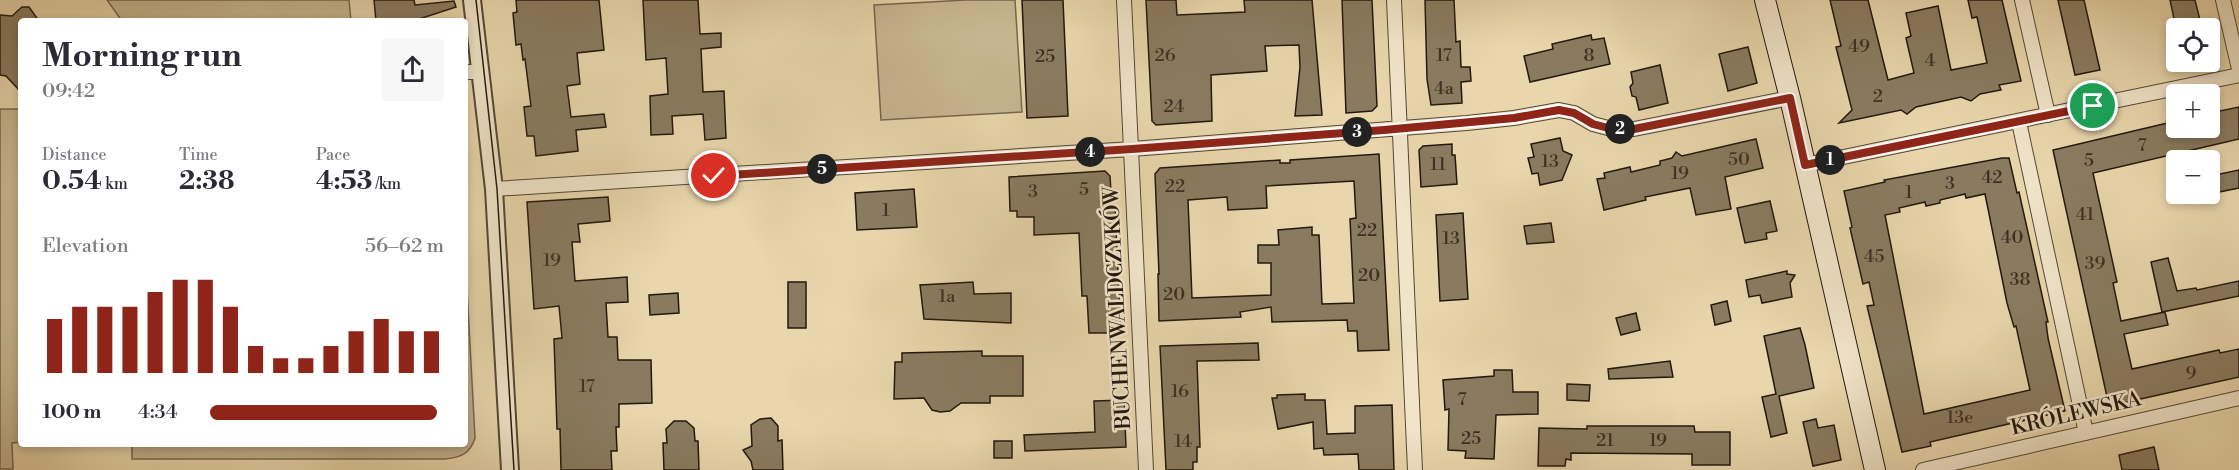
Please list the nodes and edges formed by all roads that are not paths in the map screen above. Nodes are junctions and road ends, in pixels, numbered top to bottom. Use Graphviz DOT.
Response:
graph roads {
  1 [pos="472,0"];
  2 [pos="1124,0"];
  3 [pos="1394,0"];
  4 [pos="1765,0"];
  5 [pos="2022,0"];
  6 [pos="2223,0"];
  7 [pos="2239,69"];
  8 [pos="473,72"];
  9 [pos="2239,75"];
  10 [pos="1790,98"];
  11 [pos="2048,115"];
  12 [pos="2019,122"];
  13 [pos="1400,129"];
  14 [pos="1132,149"];
  15 [pos="1805,165"];
  16 [pos="494,189"];
  17 [pos="2239,398"];
  18 [pos="2086,433"];
  19 [pos="510,470"];
  20 [pos="1146,470"];
  21 [pos="1415,470"];
  22 [pos="1875,470"];
  23 [pos="1923,470"];
  1 -- 8 [label="street"];
  2 -- 14 [label="street, BUCHENWALDCZYKÓW"];
  3 -- 13 [label="street"];
  4 -- 10 [label="main road"];
  5 -- 11 [label="street"];
  6 -- 7 [label="street"];
  8 -- 16 [label="street"];
  9 -- 11 [label="street"];
  10 -- 13 [label="street"];
  10 -- 15 [label="main road"];
  11 -- 12 [label="street"];
  12 -- 15 [label="street"];
  12 -- 18 [label="street"];
  13 -- 14 [label="street"];
  13 -- 21 [label="street"];
  14 -- 16 [label="street"];
  14 -- 20 [label="street, BUCHENWALDCZYKÓW"];
  15 -- 22 [label="main road"];
  16 -- 19 [label="street"];
  17 -- 18 [label="street, KRÓLEWSKA"];
  18 -- 23 [label="street, KRÓLEWSKA"];
}
